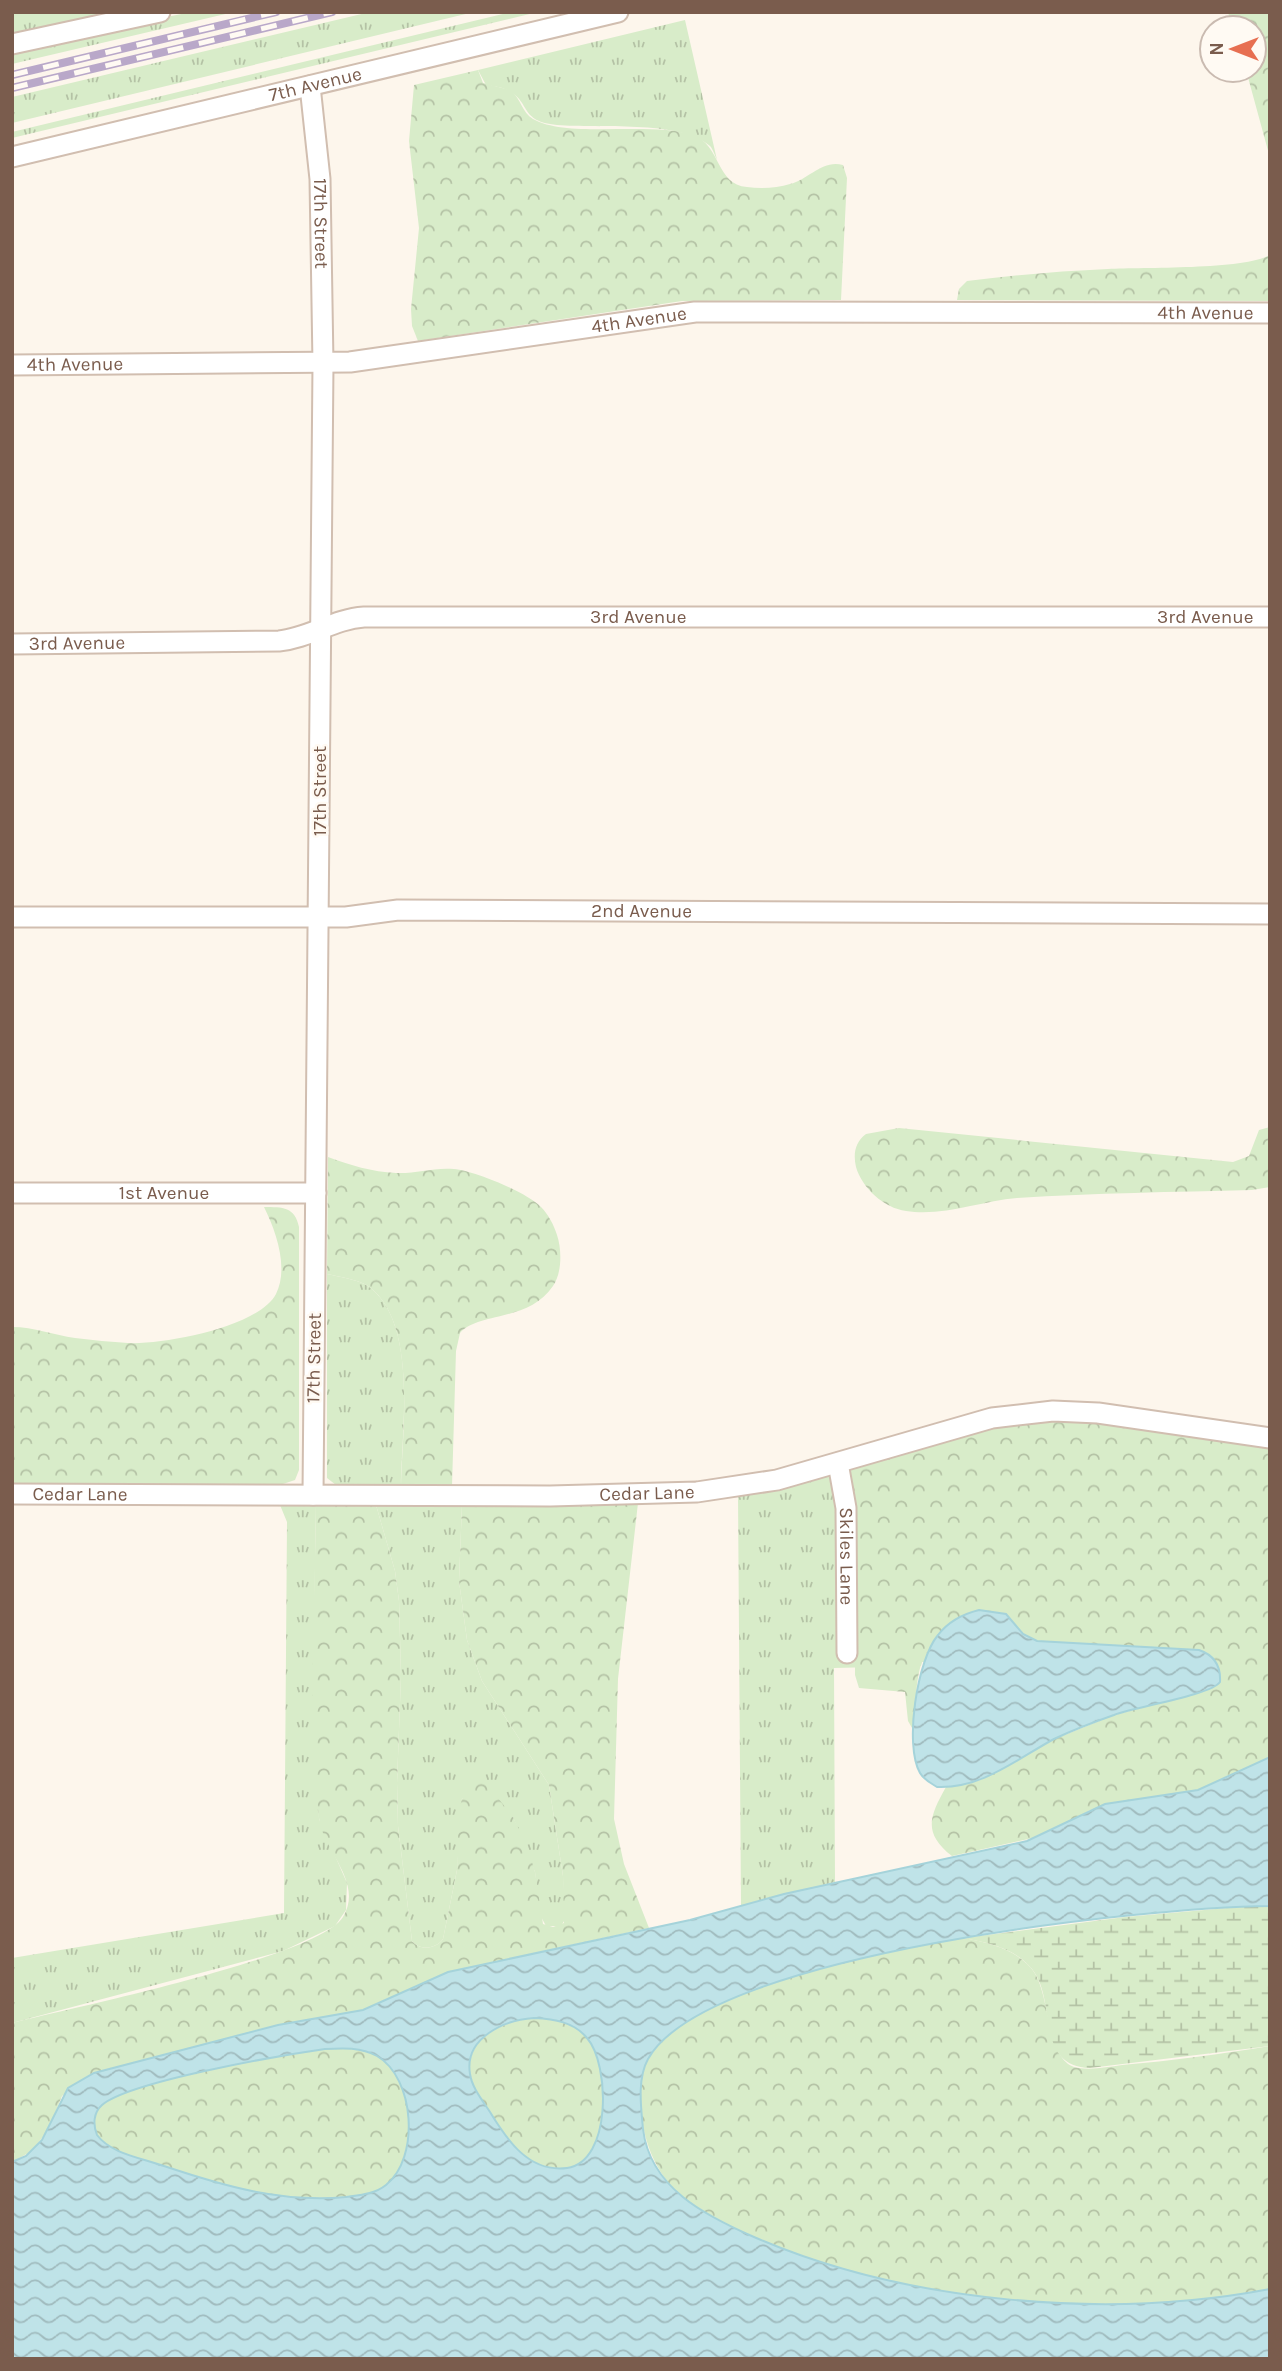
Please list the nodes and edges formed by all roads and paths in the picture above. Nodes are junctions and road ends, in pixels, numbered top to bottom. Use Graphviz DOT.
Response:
graph roads {
  1 [pos="160,12"];
  2 [pos="618,12"];
  3 [pos="12,44"];
  4 [pos="310,86"];
  5 [pos="12,157"];
  6 [pos="1270,313"];
  7 [pos="323,364"];
  8 [pos="12,365"];
  9 [pos="1270,617"];
  10 [pos="321,630"];
  11 [pos="12,644"];
  12 [pos="1270,914"];
  13 [pos="319,916"];
  14 [pos="12,917"];
  15 [pos="12,1193"];
  16 [pos="316,1194"];
  17 [pos="1270,1438"];
  18 [pos="838,1462"];
  19 [pos="12,1494"];
  20 [pos="313,1496"];
  21 [pos="847,1653"];
  1 -- 3 [label="street"];
  2 -- 4 [label="street, 7th Avenue"];
  4 -- 5 [label="street, 7th Avenue"];
  4 -- 7 [label="street, 17th Street"];
  6 -- 7 [label="street, 4th Avenue"];
  7 -- 8 [label="street, 4th Avenue"];
  7 -- 10 [label="street, 17th Street"];
  9 -- 10 [label="street, 3rd Avenue"];
  10 -- 11 [label="street, 3rd Avenue"];
  10 -- 13 [label="street, 17th Street"];
  12 -- 13 [label="street, 2nd Avenue"];
  13 -- 14 [label="street, 2nd Avenue"];
  13 -- 16 [label="street, 17th Street"];
  15 -- 16 [label="street, 1st Avenue"];
  16 -- 20 [label="street, 17th Street"];
  17 -- 18 [label="street, Cedar Lane"];
  18 -- 20 [label="street, Cedar Lane"];
  18 -- 21 [label="street, Skiles Lane"];
  19 -- 20 [label="street, Cedar Lane"];
}
